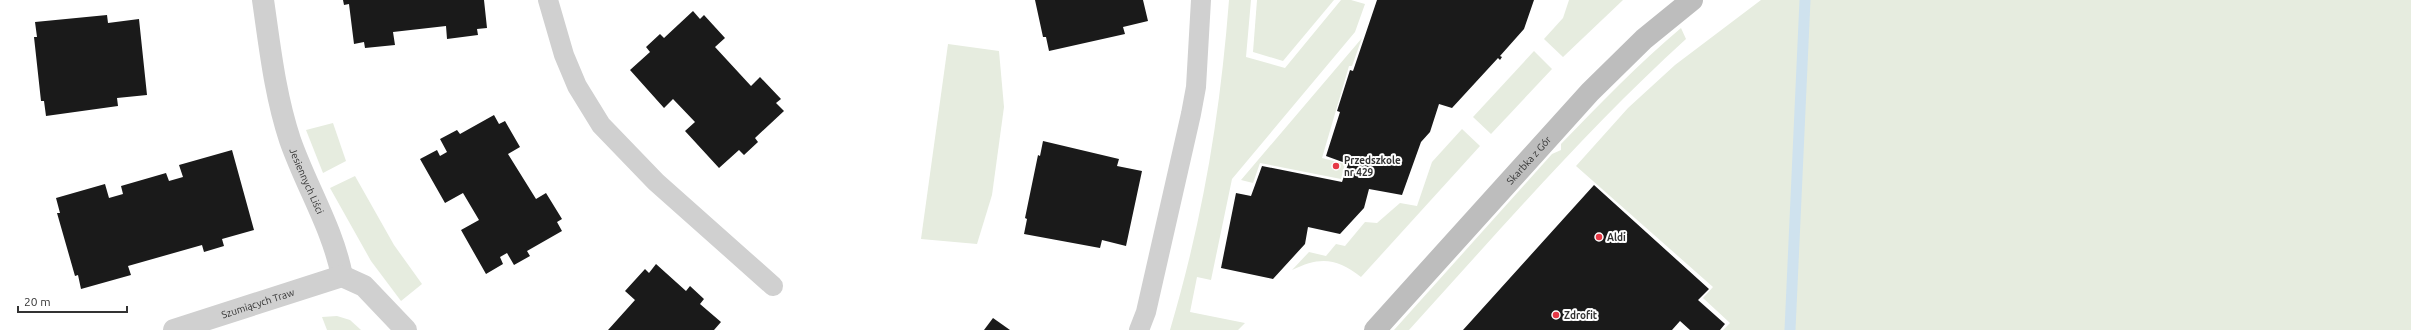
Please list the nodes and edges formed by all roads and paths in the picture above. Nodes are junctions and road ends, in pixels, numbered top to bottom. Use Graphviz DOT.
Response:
graph roads {
  1 [pos="263,0"];
  2 [pos="548,0"];
  3 [pos="1200,0"];
  4 [pos="1692,0"];
  5 [pos="342,276"];
  6 [pos="773,286"];
  7 [pos="174,330"];
  8 [pos="406,330"];
  9 [pos="1139,330"];
  10 [pos="1375,330"];
  1 -- 5 [label="street, Jesiennych Liści"];
  2 -- 6 [label="lane"];
  3 -- 9 [label="lane"];
  4 -- 10 [label="street, Skarbka z Gór"];
  5 -- 7 [label="street, Szumiących Traw"];
  5 -- 8 [label="street"];
}
